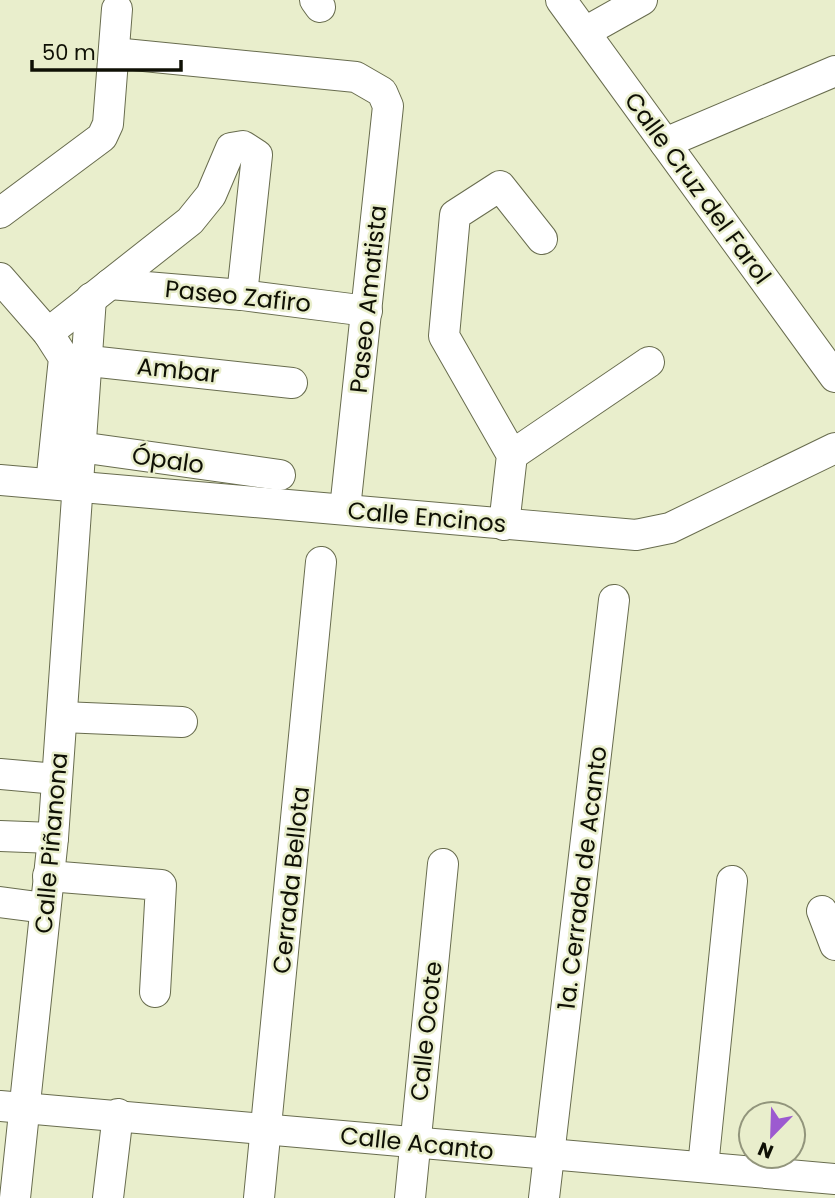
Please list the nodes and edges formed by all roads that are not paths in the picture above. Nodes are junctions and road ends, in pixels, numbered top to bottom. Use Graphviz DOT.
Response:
graph roads {
  1 [pos="561,0"];
  2 [pos="642,0"];
  3 [pos="117,9"];
  4 [pos="585,32"];
  5 [pos="114,53"];
  6 [pos="835,71"];
  7 [pos="665,143"];
  8 [pos="0,213"];
  9 [pos="542,239"];
  10 [pos="0,278"];
  11 [pos="101,291"];
  12 [pos="242,295"];
  13 [pos="367,311"];
  14 [pos="48,332"];
  15 [pos="77,359"];
  16 [pos="649,362"];
  17 [pos="835,377"];
  18 [pos="292,383"];
  19 [pos="69,446"];
  20 [pos="835,448"];
  21 [pos="512,455"];
  22 [pos="280,475"];
  23 [pos="0,480"];
  24 [pos="70,483"];
  25 [pos="346,500"];
  26 [pos="504,525"];
  27 [pos="321,562"];
  28 [pos="614,600"];
  29 [pos="62,717"];
  30 [pos="182,722"];
  31 [pos="0,774"];
  32 [pos="57,779"];
  33 [pos="0,835"];
  34 [pos="53,838"];
  35 [pos="443,864"];
  36 [pos="48,876"];
  37 [pos="732,881"];
  38 [pos="0,902"];
  39 [pos="45,908"];
  40 [pos="822,911"];
  41 [pos="835,944"];
  42 [pos="155,992"];
  43 [pos="12,1106"];
  44 [pos="118,1114"];
  45 [pos="267,1129"];
  46 [pos="415,1142"];
  47 [pos="550,1156"];
  48 [pos="703,1167"];
  49 [pos="835,1179"];
  50 [pos="15,1198"];
  51 [pos="108,1198"];
  52 [pos="259,1198"];
  53 [pos="410,1198"];
  54 [pos="544,1198"];
  1 -- 4 [label="street, Calle Cruz del Farol"];
  2 -- 4 [label="street"];
  3 -- 5 [label="street"];
  4 -- 7 [label="street, Calle Cruz del Farol"];
  5 -- 8 [label="street"];
  5 -- 13 [label="street, Paseo Amatista"];
  6 -- 7 [label="street"];
  7 -- 17 [label="street, Calle Cruz del Farol"];
  9 -- 21 [label="street"];
  10 -- 14 [label="street"];
  11 -- 12 [label="street, Paseo Zafiro"];
  11 -- 12 [label="street"];
  11 -- 14 [label="street"];
  11 -- 15 [label="street, Calle Piñanona"];
  12 -- 13 [label="street, Paseo Zafiro"];
  13 -- 25 [label="street, Paseo Amatista"];
  14 -- 15 [label="street"];
  15 -- 18 [label="street, Ambar"];
  15 -- 19 [label="street, Calle Piñanona"];
  16 -- 21 [label="street"];
  19 -- 22 [label="street, Ópalo"];
  19 -- 24 [label="street, Calle Piñanona"];
  20 -- 26 [label="street, Calle Encinos"];
  21 -- 26 [label="street"];
  23 -- 24 [label="street, Calle Encinos"];
  24 -- 25 [label="street, Calle Encinos"];
  24 -- 29 [label="street, Calle Piñanona"];
  25 -- 26 [label="street, Calle Encinos"];
  27 -- 45 [label="street, Cerrada Bellota"];
  28 -- 47 [label="street, 1a. Cerrada de Acanto"];
  29 -- 30 [label="street"];
  29 -- 32 [label="street, Calle Piñanona"];
  31 -- 32 [label="street"];
  32 -- 34 [label="street, Calle Piñanona"];
  33 -- 34 [label="street"];
  34 -- 36 [label="street, Calle Piñanona"];
  35 -- 46 [label="street, Calle Ocote"];
  36 -- 39 [label="street, Calle Piñanona"];
  36 -- 42 [label="street"];
  37 -- 48 [label="street"];
  38 -- 39 [label="street"];
  39 -- 43 [label="street, Calle Piñanona"];
  40 -- 41 [label="street"];
  43 -- 44 [label="street, Calle Acanto"];
  43 -- 50 [label="street, Calle Piñanona"];
  44 -- 45 [label="street, Calle Acanto"];
  44 -- 51 [label="street"];
  45 -- 46 [label="street, Calle Acanto"];
  45 -- 52 [label="street, Cerrada Bellota"];
  46 -- 47 [label="street, Calle Acanto"];
  46 -- 53 [label="street, Calle Ocote"];
  47 -- 48 [label="street, Calle Acanto"];
  47 -- 54 [label="street, 1a. Cerrada de Acanto"];
  48 -- 49 [label="street, Calle Acanto"];
}
